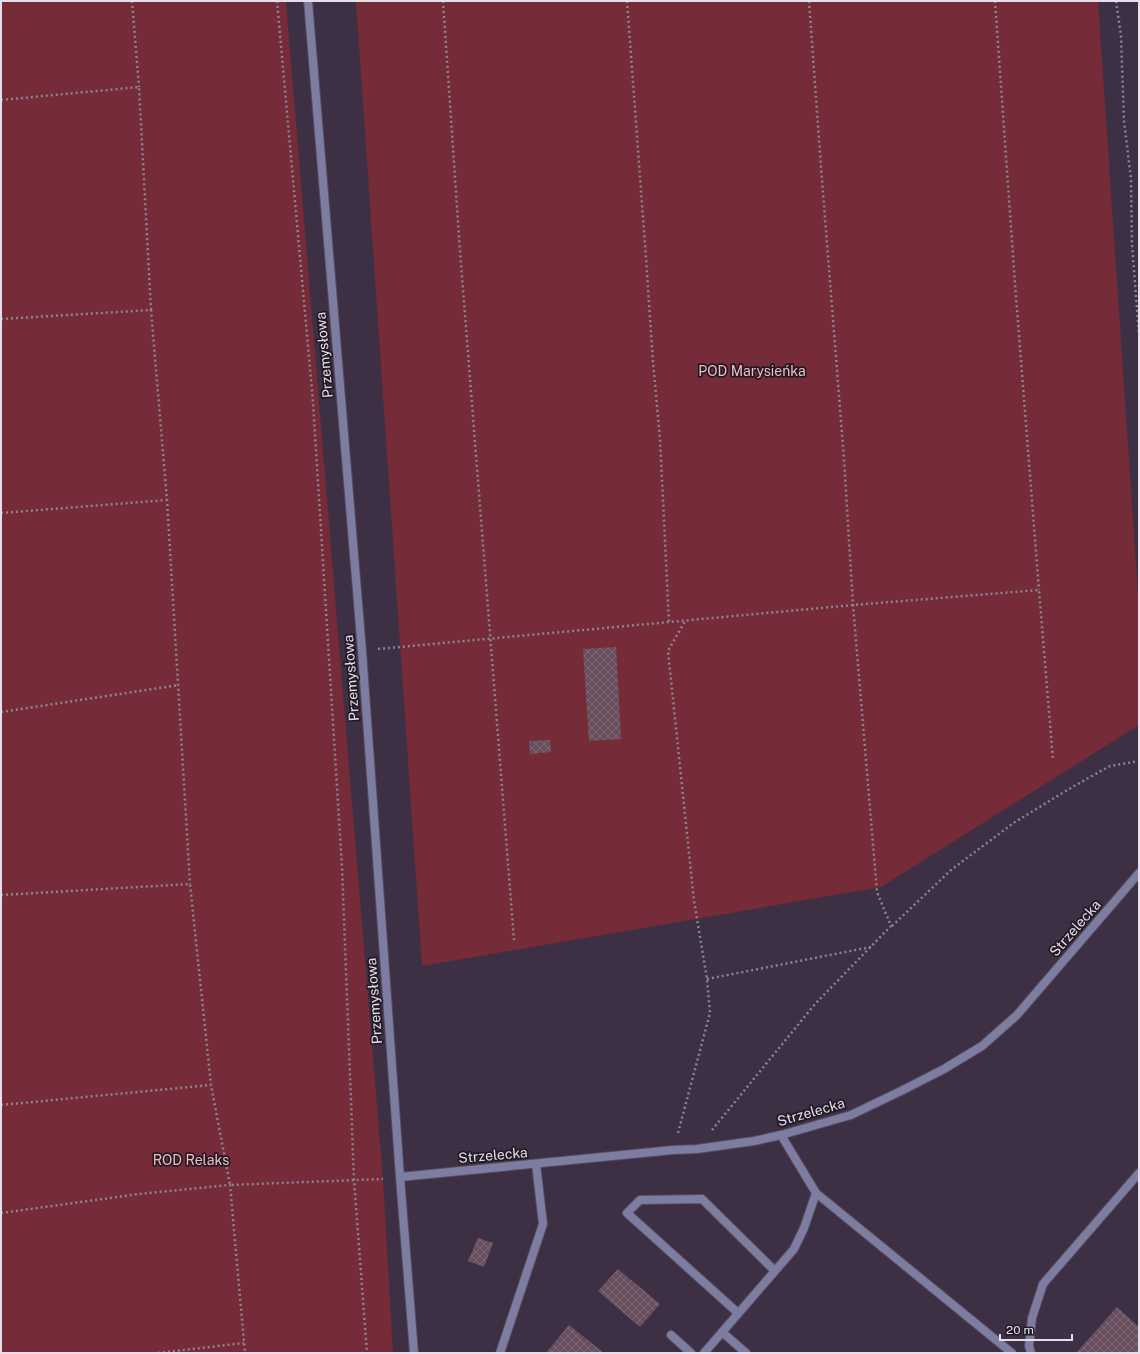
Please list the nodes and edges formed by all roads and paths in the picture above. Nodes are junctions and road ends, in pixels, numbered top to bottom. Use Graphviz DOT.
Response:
graph roads {
  1 [pos="132,1"];
  2 [pos="277,1"];
  3 [pos="308,1"];
  4 [pos="443,1"];
  5 [pos="627,1"];
  6 [pos="809,1"];
  7 [pos="995,1"];
  8 [pos="1116,1"];
  9 [pos="140,87"];
  10 [pos="1,100"];
  11 [pos="151,310"];
  12 [pos="1,319"];
  13 [pos="1139,335"];
  14 [pos="167,500"];
  15 [pos="1,513"];
  16 [pos="1039,590"];
  17 [pos="853,605"];
  18 [pos="686,621"];
  19 [pos="669,622"];
  20 [pos="490,639"];
  21 [pos="362,651"];
  22 [pos="179,685"];
  23 [pos="1,712"];
  24 [pos="1053,760"];
  25 [pos="1139,761"];
  26 [pos="1139,873"];
  27 [pos="190,884"];
  28 [pos="1,895"];
  29 [pos="891,927"];
  30 [pos="514,940"];
  31 [pos="871,947"];
  32 [pos="707,979"];
  33 [pos="211,1085"];
  34 [pos="1,1104"];
  35 [pos="781,1135"];
  36 [pos="697,1149"];
  37 [pos="673,1150"];
  38 [pos="536,1164"];
  39 [pos="1139,1173"];
  40 [pos="400,1177"];
  41 [pos="354,1180"];
  42 [pos="230,1185"];
  43 [pos="816,1193"];
  44 [pos="1,1213"];
  45 [pos="775,1271"];
  46 [pos="738,1313"];
  47 [pos="722,1332"];
  48 [pos="671,1335"];
  49 [pos="244,1343"];
  50 [pos="744,1352"];
  51 [pos="158,1353"];
  52 [pos="245,1353"];
  53 [pos="367,1353"];
  54 [pos="414,1353"];
  55 [pos="500,1353"];
  56 [pos="691,1353"];
  57 [pos="704,1353"];
  58 [pos="1012,1353"];
  59 [pos="1031,1353"];
  1 -- 9 [label="path"];
  2 -- 41 [label="path"];
  3 -- 21 [label="street, Przemysłowa"];
  4 -- 20 [label="path"];
  5 -- 19 [label="path"];
  6 -- 17 [label="path"];
  7 -- 16 [label="path"];
  8 -- 13 [label="path"];
  9 -- 10 [label="path"];
  9 -- 11 [label="path"];
  11 -- 12 [label="path"];
  11 -- 14 [label="path"];
  14 -- 15 [label="path"];
  14 -- 22 [label="path"];
  16 -- 17 [label="path"];
  16 -- 24 [label="path"];
  17 -- 18 [label="path"];
  17 -- 29 [label="path"];
  18 -- 19 [label="path"];
  18 -- 32 [label="path"];
  19 -- 20 [label="path"];
  20 -- 21 [label="path"];
  20 -- 30 [label="path"];
  21 -- 40 [label="street, Przemysłowa"];
  22 -- 23 [label="path"];
  22 -- 27 [label="path"];
  25 -- 29 [label="path"];
  26 -- 35 [label="street, Strzelecka"];
  27 -- 28 [label="path"];
  27 -- 33 [label="path"];
  29 -- 31 [label="path"];
  31 -- 32 [label="path"];
  31 -- 36 [label="path"];
  32 -- 37 [label="path"];
  33 -- 34 [label="path"];
  33 -- 42 [label="path"];
  35 -- 36 [label="street, Strzelecka"];
  35 -- 43 [label="street"];
  36 -- 37 [label="street, Strzelecka"];
  37 -- 38 [label="street, Strzelecka"];
  38 -- 40 [label="street, Strzelecka"];
  38 -- 55 [label="street"];
  39 -- 59 [label="street"];
  40 -- 41 [label="path"];
  40 -- 54 [label="street, Przemysłowa"];
  41 -- 42 [label="path"];
  41 -- 53 [label="path"];
  42 -- 44 [label="path"];
  42 -- 49 [label="path"];
  43 -- 45 [label="street"];
  43 -- 58 [label="street"];
  45 -- 46 [label="street"];
  45 -- 46 [label="street"];
  46 -- 47 [label="street"];
  47 -- 50 [label="street"];
  47 -- 57 [label="street"];
  48 -- 56 [label="street"];
  49 -- 51 [label="path"];
  49 -- 52 [label="path"];
}
